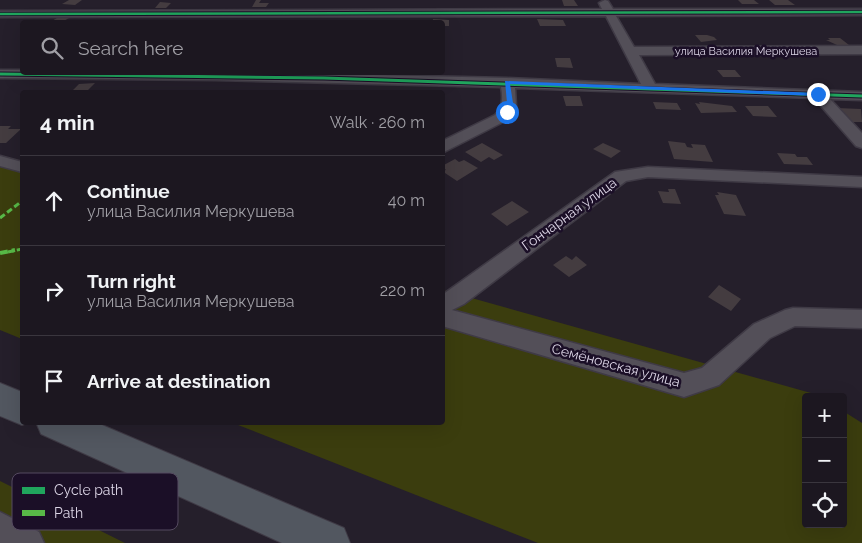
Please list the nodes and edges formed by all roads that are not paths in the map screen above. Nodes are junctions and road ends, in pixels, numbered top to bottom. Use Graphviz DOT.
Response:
graph roads {
  1 [pos="330,0"];
  2 [pos="601,0"];
  3 [pos="13,4"];
  4 [pos="862,12"];
  5 [pos="0,13"];
  6 [pos="609,13"];
  7 [pos="323,18"];
  8 [pos="862,50"];
  9 [pos="629,51"];
  10 [pos="0,74"];
  11 [pos="20,74"];
  12 [pos="299,75"];
  13 [pos="325,75"];
  14 [pos="507,82"];
  15 [pos="651,88"];
  16 [pos="293,90"];
  17 [pos="818,94"];
  18 [pos="862,96"];
  19 [pos="862,143"];
  20 [pos="445,146"];
  21 [pos="0,161"];
  22 [pos="20,166"];
  23 [pos="862,182"];
  24 [pos="445,304"];
  25 [pos="445,318"];
  26 [pos="862,319"];
  27 [pos="0,399"];
  28 [pos="20,408"];
  29 [pos="60,425"];
  30 [pos="169,473"];
  31 [pos="178,477"];
  32 [pos="0,528"];
  33 [pos="28,543"];
  34 [pos="329,543"];
  1 -- 7 [label="street"];
  2 -- 6 [label="street"];
  3 -- 5 [label="street"];
  4 -- 6 [label="street"];
  5 -- 7 [label="street"];
  6 -- 7 [label="street"];
  6 -- 9 [label="street"];
  8 -- 9 [label="street, улица Василия Меркушева"];
  9 -- 15 [label="street"];
  10 -- 11 [label="street"];
  12 -- 16 [label="street"];
  13 -- 14 [label="street"];
  14 -- 15 [label="street"];
  14 -- 20 [label="street"];
  15 -- 17 [label="street"];
  17 -- 18 [label="street"];
  17 -- 19 [label="street"];
  21 -- 22 [label="street"];
  23 -- 24 [label="street, Гончарная улица"];
  25 -- 26 [label="street, Семёновская улица"];
  27 -- 28 [label="main road"];
  29 -- 30 [label="main road"];
  31 -- 34 [label="main road"];
  32 -- 33 [label="street"];
}
